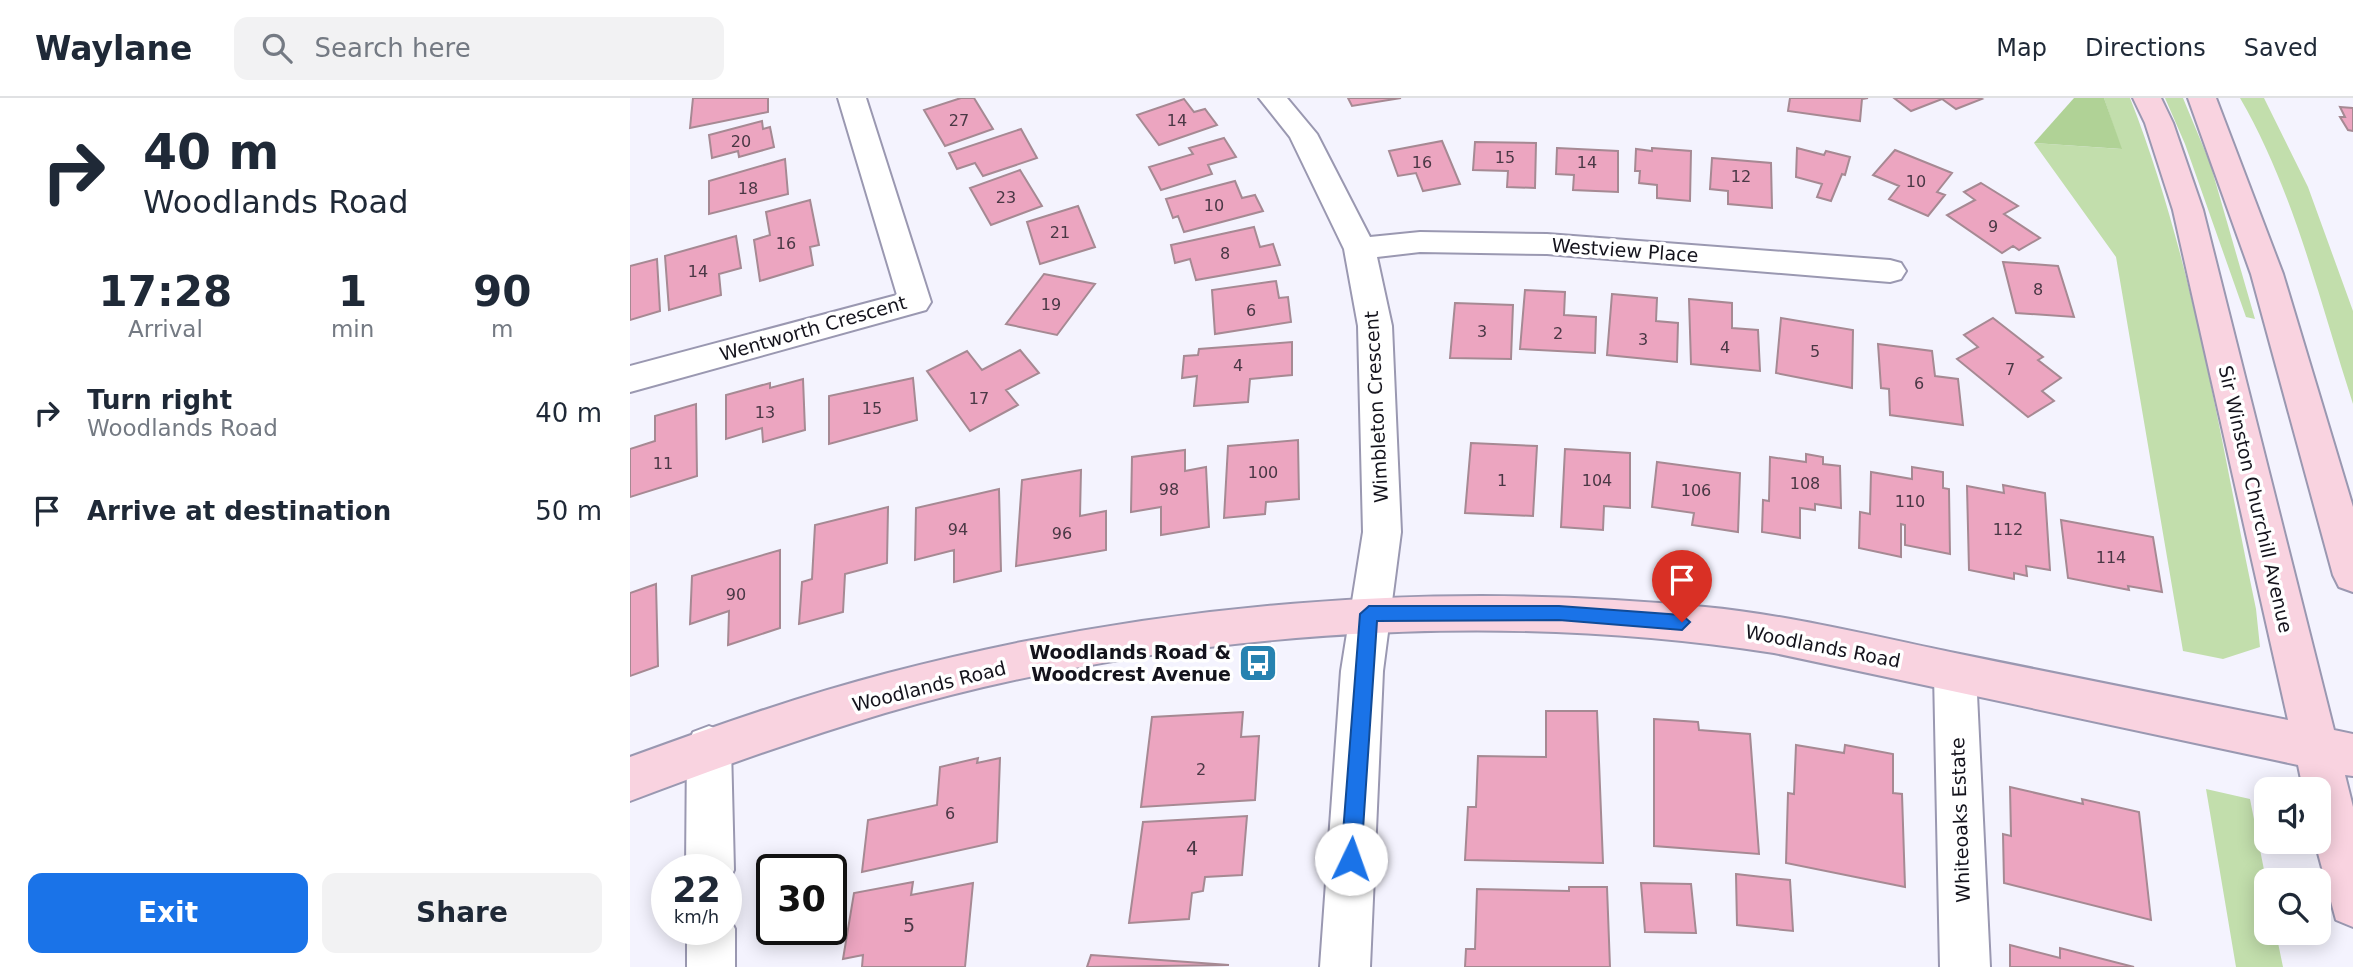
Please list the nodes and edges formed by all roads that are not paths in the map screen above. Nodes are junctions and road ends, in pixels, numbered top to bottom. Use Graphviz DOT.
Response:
graph roads {
  1 [pos="852,98"];
  2 [pos="1273,98"];
  3 [pos="2147,98"];
  4 [pos="2202,98"];
  5 [pos="1360,248"];
  6 [pos="1890,271"];
  7 [pos="630,379"];
  8 [pos="2353,575"];
  9 [pos="1369,614"];
  10 [pos="1955,673"];
  11 [pos="709,747"];
  12 [pos="2334,751"];
  13 [pos="630,779"];
  14 [pos="710,854"];
  15 [pos="2353,903"];
  16 [pos="1345,967"];
  17 [pos="1965,967"];
  1 -- 7 [label="street, Wentworth Crescent"];
  2 -- 5 [label="street, Wimbleton Crescent"];
  3 -- 12 [label="main road, Sir Winston Churchill Avenue"];
  4 -- 8 [label="main road"];
  5 -- 6 [label="street, Westview Place"];
  5 -- 9 [label="street, Wimbleton Crescent"];
  9 -- 10 [label="main road, Woodlands Road"];
  9 -- 11 [label="main road, Woodlands Road"];
  9 -- 16 [label="street, Wimbleton Crescent"];
  10 -- 12 [label="main road, Woodlands Road"];
  10 -- 17 [label="street, Whiteoaks Estate"];
  11 -- 13 [label="main road, Woodlands Road"];
  11 -- 14 [label="street"];
  12 -- 15 [label="main road, Sir Winston Churchill Avenue"];
}
